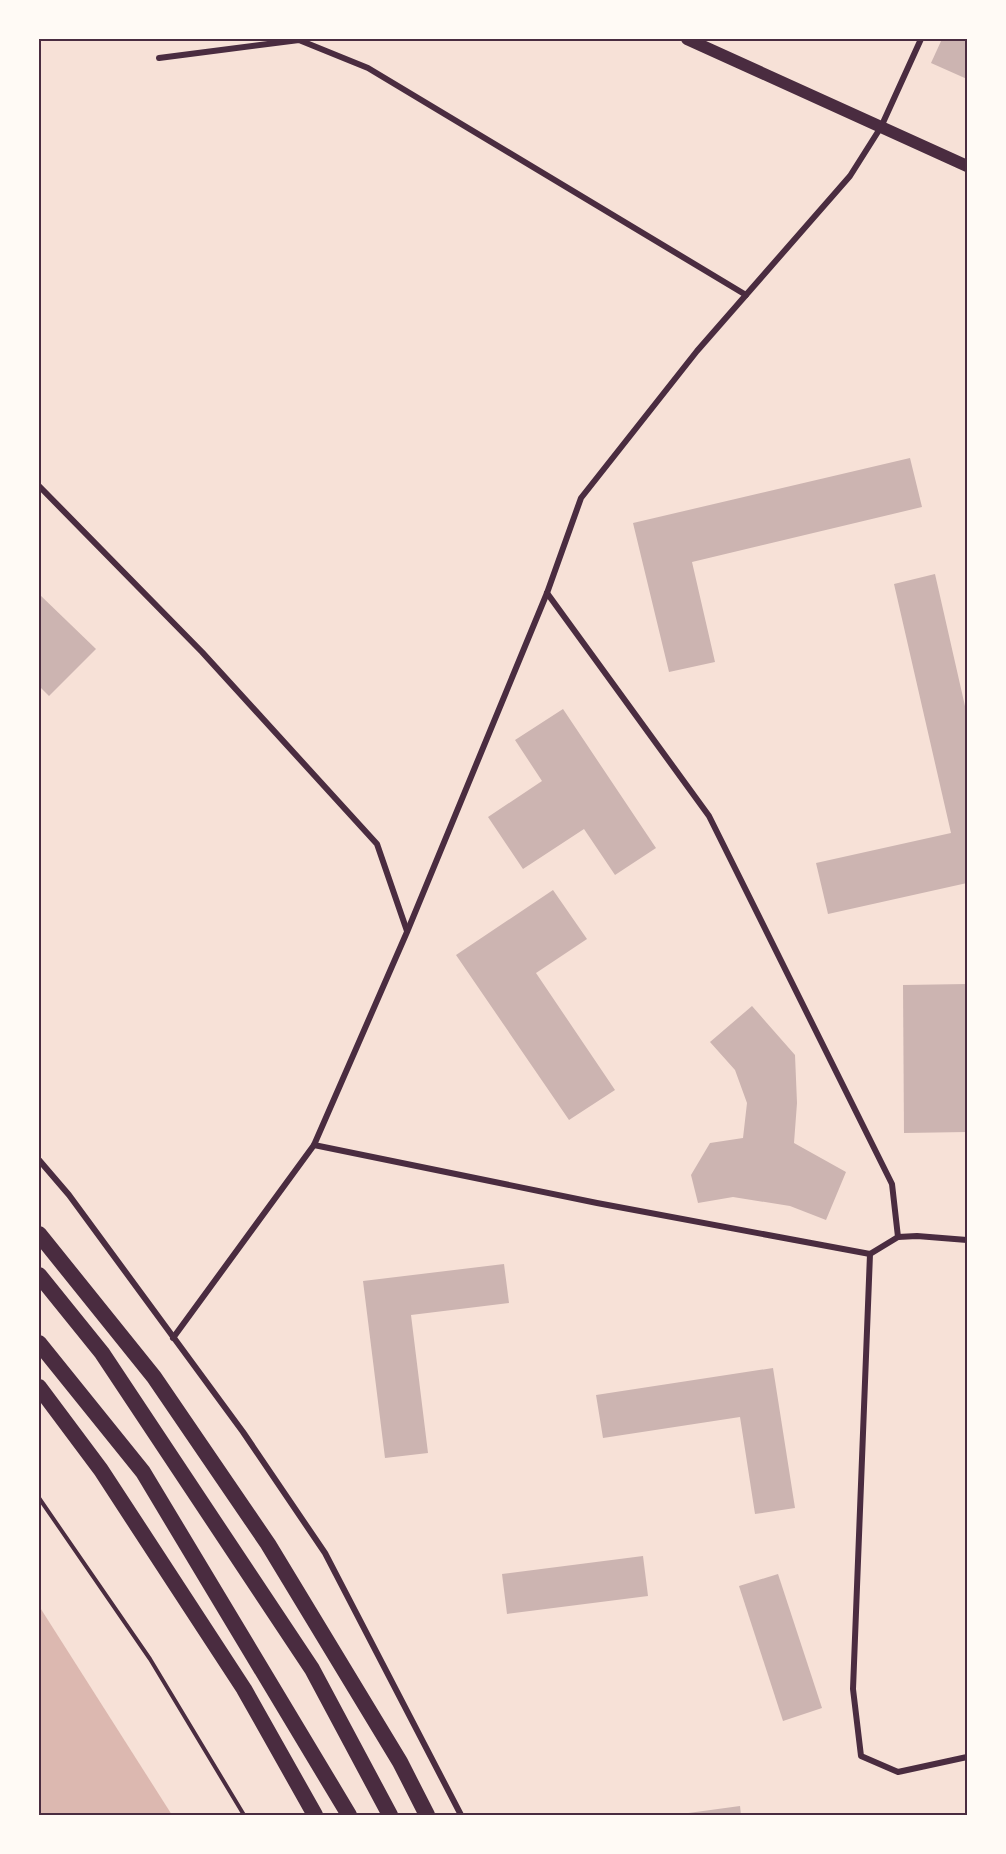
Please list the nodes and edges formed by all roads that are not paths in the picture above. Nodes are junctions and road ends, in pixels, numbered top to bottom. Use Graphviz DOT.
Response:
graph roads {
  1 [pos="687,39"];
  2 [pos="921,39"];
  3 [pos="299,40"];
  4 [pos="159,58"];
  5 [pos="881,127"];
  6 [pos="967,166"];
  7 [pos="746,295"];
  8 [pos="39,486"];
  9 [pos="547,593"];
  10 [pos="407,932"];
  11 [pos="314,1145"];
  12 [pos="39,1160"];
  13 [pos="39,1234"];
  14 [pos="898,1237"];
  15 [pos="967,1240"];
  16 [pos="870,1254"];
  17 [pos="39,1275"];
  18 [pos="173,1338"];
  19 [pos="39,1343"];
  20 [pos="39,1387"];
  21 [pos="967,1757"];
  22 [pos="315,1815"];
  23 [pos="349,1815"];
  24 [pos="390,1815"];
  25 [pos="427,1815"];
  26 [pos="461,1815"];
  1 -- 5 [label="main road"];
  2 -- 5 [label="street"];
  3 -- 4 [label="street"];
  3 -- 7 [label="street"];
  5 -- 6 [label="main road"];
  5 -- 7 [label="street"];
  7 -- 9 [label="street"];
  8 -- 10 [label="street"];
  9 -- 10 [label="street"];
  9 -- 14 [label="street"];
  10 -- 11 [label="street"];
  11 -- 16 [label="street"];
  11 -- 18 [label="street"];
  12 -- 18 [label="street"];
  13 -- 25 [label="highway"];
  14 -- 15 [label="street"];
  14 -- 16 [label="street"];
  16 -- 21 [label="street"];
  17 -- 24 [label="highway"];
  18 -- 26 [label="street"];
  19 -- 23 [label="highway"];
  20 -- 22 [label="highway"];
}
